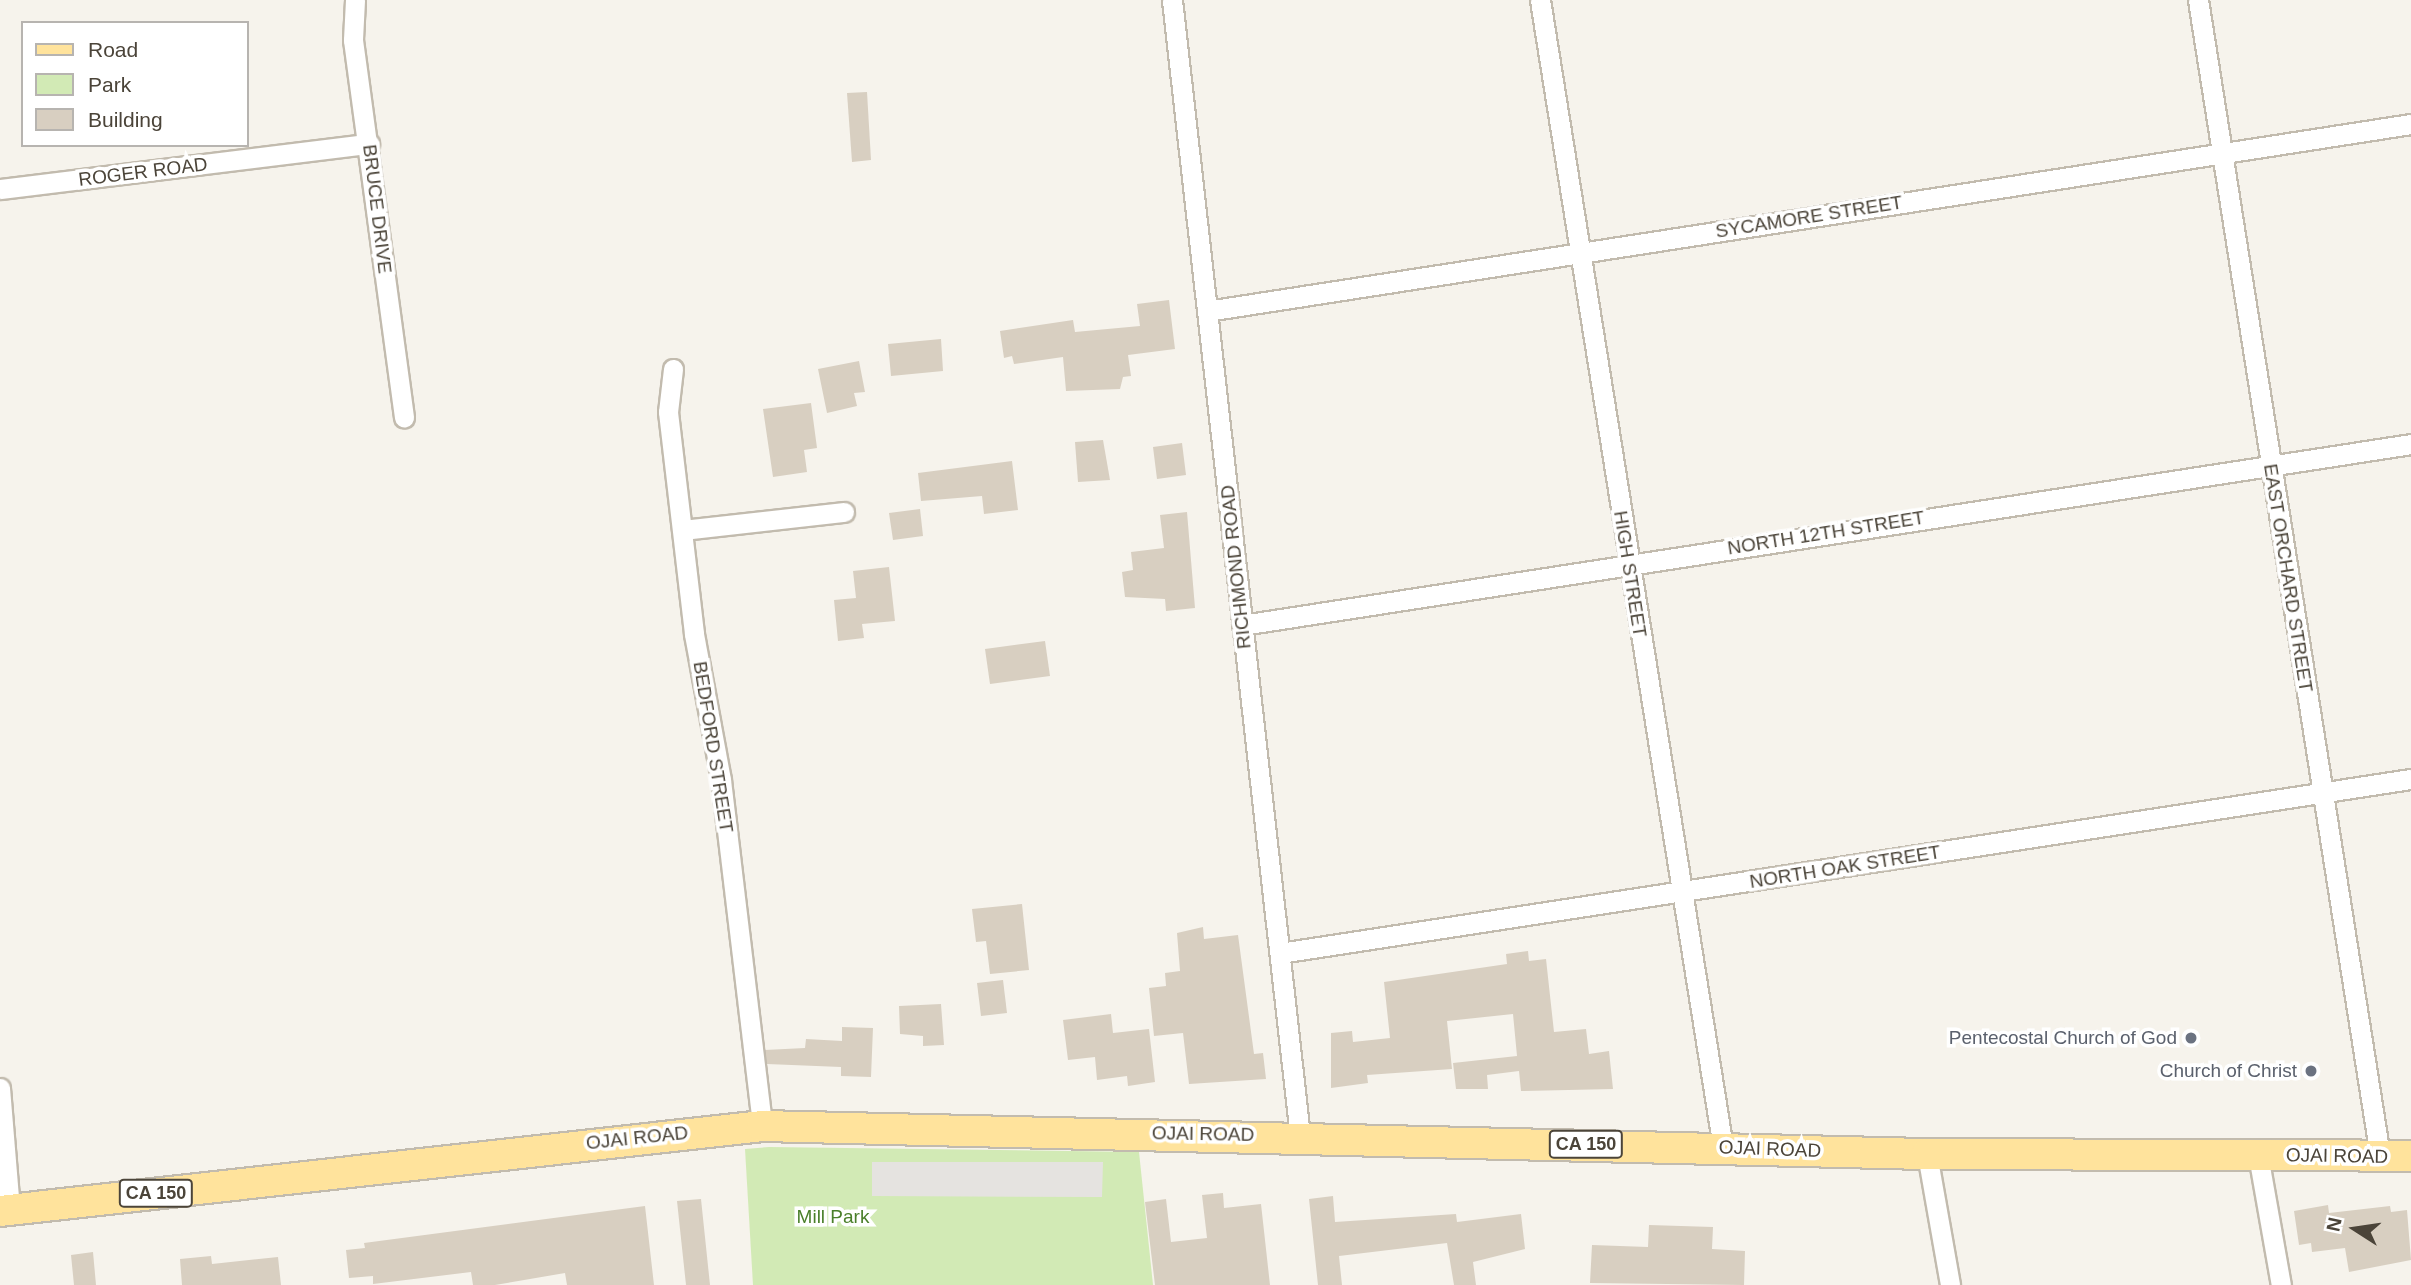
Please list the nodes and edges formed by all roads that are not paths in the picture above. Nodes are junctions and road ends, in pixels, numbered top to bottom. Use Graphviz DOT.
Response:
graph roads {
  1 [pos="355,0"];
  2 [pos="1172,0"];
  3 [pos="1541,0"];
  4 [pos="2198,0"];
  5 [pos="2411,124"];
  6 [pos="369,144"];
  7 [pos="2221,153"];
  8 [pos="0,189"];
  9 [pos="1580,253"];
  10 [pos="1207,311"];
  11 [pos="673,369"];
  12 [pos="404,418"];
  13 [pos="2411,444"];
  14 [pos="2270,465"];
  15 [pos="844,512"];
  16 [pos="684,530"];
  17 [pos="1629,564"];
  18 [pos="1242,625"];
  19 [pos="2411,779"];
  20 [pos="2324,792"];
  21 [pos="1685,891"];
  22 [pos="1280,953"];
  23 [pos="0,1088"];
  24 [pos="762,1126"];
  25 [pos="1300,1135"];
  26 [pos="1723,1148"];
  27 [pos="1927,1154"];
  28 [pos="2258,1155"];
  29 [pos="2411,1156"];
  30 [pos="2380,1157"];
  31 [pos="5,1210"];
  32 [pos="1950,1285"];
  33 [pos="2281,1285"];
  1 -- 6 [label="street, BRUCE DRIVE"];
  2 -- 10 [label="street, RICHMOND ROAD"];
  3 -- 9 [label="street, HIGH STREET"];
  4 -- 7 [label="street, EAST ORCHARD STREET"];
  5 -- 7 [label="street, SYCAMORE STREET"];
  6 -- 8 [label="street, ROGER ROAD"];
  6 -- 12 [label="street, BRUCE DRIVE"];
  7 -- 9 [label="street, SYCAMORE STREET"];
  7 -- 14 [label="street, EAST ORCHARD STREET"];
  9 -- 10 [label="street, SYCAMORE STREET"];
  9 -- 17 [label="street, HIGH STREET"];
  10 -- 18 [label="street, RICHMOND ROAD"];
  11 -- 16 [label="street, BEDFORD STREET"];
  13 -- 14 [label="street, NORTH 12TH STREET"];
  14 -- 17 [label="street, NORTH 12TH STREET"];
  14 -- 20 [label="street, EAST ORCHARD STREET"];
  15 -- 16 [label="street"];
  16 -- 24 [label="street, BEDFORD STREET"];
  17 -- 18 [label="street, NORTH 12TH STREET"];
  17 -- 21 [label="street, HIGH STREET"];
  18 -- 22 [label="street, RICHMOND ROAD"];
  19 -- 20 [label="street, NORTH OAK STREET"];
  20 -- 21 [label="street, NORTH OAK STREET"];
  20 -- 30 [label="street, EAST ORCHARD STREET"];
  21 -- 22 [label="street, NORTH OAK STREET"];
  21 -- 26 [label="street, HIGH STREET"];
  22 -- 25 [label="street, RICHMOND ROAD"];
  23 -- 31 [label="street"];
  24 -- 25 [label="main road, OJAI ROAD / CA 150"];
  24 -- 31 [label="main road, OJAI ROAD / CA 150"];
  25 -- 26 [label="main road, OJAI ROAD / CA 150"];
  26 -- 27 [label="main road, OJAI ROAD / CA 150"];
  27 -- 28 [label="main road, OJAI ROAD / CA 150"];
  27 -- 32 [label="street"];
  28 -- 30 [label="main road, OJAI ROAD / CA 150"];
  28 -- 33 [label="street"];
  29 -- 30 [label="main road, OJAI ROAD / CA 150"];
}
